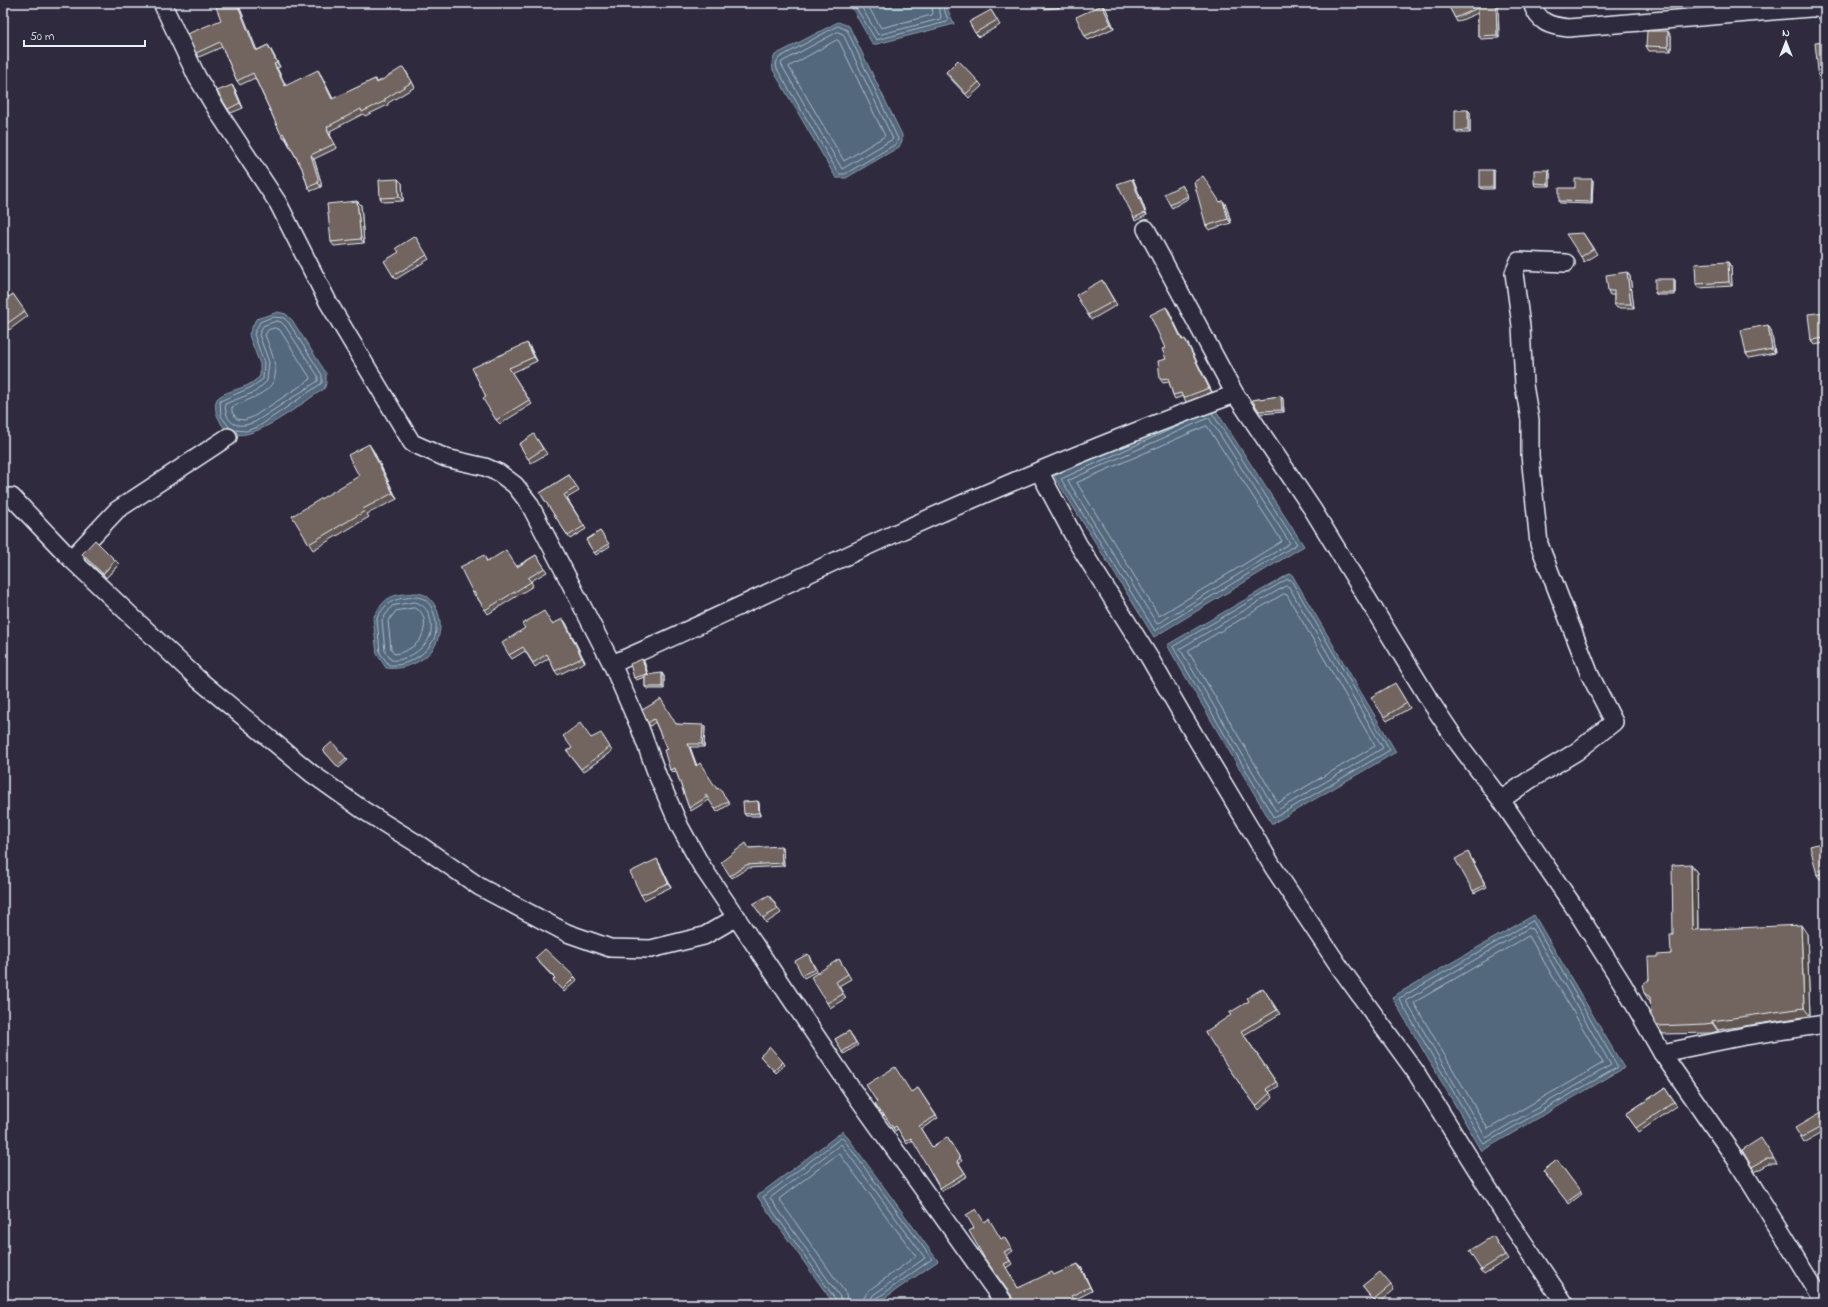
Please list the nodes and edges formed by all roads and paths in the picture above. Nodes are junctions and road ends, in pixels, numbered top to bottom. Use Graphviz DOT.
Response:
graph roads {
  1 [pos="162,3"];
  2 [pos="1532,3"];
  3 [pos="1824,3"];
  4 [pos="1825,11"];
  5 [pos="1146,229"];
  6 [pos="1566,262"];
  7 [pos="1235,394"];
  8 [pos="228,437"];
  9 [pos="1039,471"];
  10 [pos="3,497"];
  11 [pos="71,559"];
  12 [pos="612,664"];
  13 [pos="1501,800"];
  14 [pos="737,917"];
  15 [pos="1825,1024"];
  16 [pos="1662,1053"];
  17 [pos="1005,1304"];
  18 [pos="1565,1304"];
  19 [pos="1825,1304"];
  1 -- 12 [label="street"];
  2 -- 4 [label="street"];
  3 -- 4 [label="street"];
  5 -- 7 [label="street"];
  6 -- 13 [label="street"];
  7 -- 9 [label="street"];
  7 -- 13 [label="street"];
  8 -- 11 [label="street"];
  9 -- 12 [label="street"];
  9 -- 18 [label="street"];
  10 -- 11 [label="street"];
  11 -- 14 [label="street"];
  12 -- 14 [label="street"];
  13 -- 16 [label="street"];
  14 -- 17 [label="street"];
  15 -- 16 [label="street"];
  16 -- 19 [label="street"];
}
